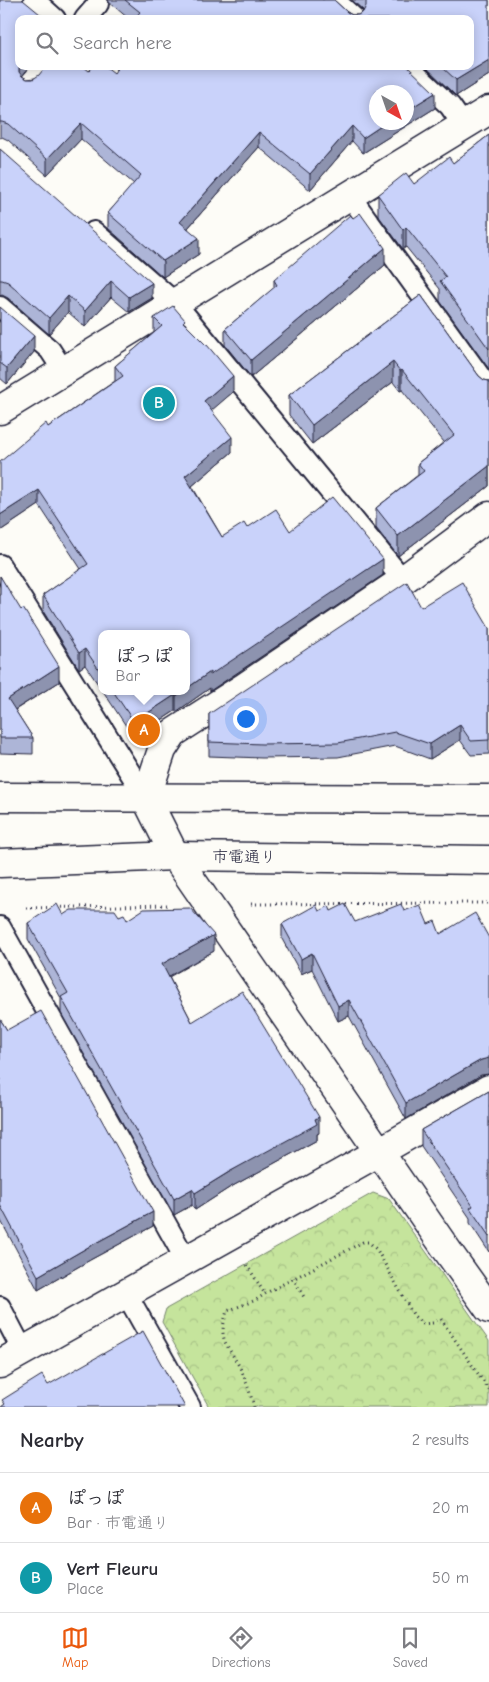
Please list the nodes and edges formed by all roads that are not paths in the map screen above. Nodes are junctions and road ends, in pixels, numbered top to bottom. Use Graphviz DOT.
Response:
graph roads {
  1 [pos="34,0"];
  2 [pos="334,0"];
  3 [pos="51,15"];
  4 [pos="351,15"];
  5 [pos="41,70"];
  6 [pos="411,70"];
  7 [pos="30,83"];
  8 [pos="489,110"];
  9 [pos="464,126"];
  10 [pos="350,196"];
  11 [pos="80,220"];
  12 [pos="175,303"];
  13 [pos="0,307"];
  14 [pos="63,370"];
  15 [pos="489,389"];
  16 [pos="0,410"];
  17 [pos="489,516"];
  18 [pos="0,565"];
  19 [pos="403,580"];
  20 [pos="0,797"];
  21 [pos="146,798"];
  22 [pos="489,799"];
  23 [pos="175,856"];
  24 [pos="489,860"];
  25 [pos="0,863"];
  26 [pos="0,927"];
  27 [pos="489,1089"];
  28 [pos="379,1152"];
  29 [pos="186,1260"];
  30 [pos="126,1293"];
  31 [pos="0,1307"];
  32 [pos="489,1309"];
  33 [pos="11,1357"];
  34 [pos="190,1407"];
  1 -- 3 [label="lane"];
  2 -- 4 [label="lane"];
  5 -- 7 [label="lane"];
  6 -- 9 [label="lane"];
  8 -- 9 [label="street"];
  9 -- 10 [label="street"];
  10 -- 12 [label="street"];
  10 -- 15 [label="lane"];
  11 -- 12 [label="lane"];
  12 -- 14 [label="street"];
  12 -- 19 [label="lane"];
  13 -- 14 [label="lane"];
  14 -- 16 [label="street"];
  17 -- 19 [label="street"];
  18 -- 21 [label="lane"];
  19 -- 21 [label="street"];
  20 -- 21 [label="street"];
  21 -- 22 [label="street"];
  21 -- 23 [label="street"];
  23 -- 24 [label="street, 市電通り"];
  23 -- 25 [label="street, 市電通り"];
  23 -- 28 [label="street"];
  26 -- 29 [label="lane"];
  27 -- 28 [label="street"];
  28 -- 29 [label="street"];
  28 -- 32 [label="street"];
  29 -- 30 [label="street"];
  30 -- 33 [label="street"];
  30 -- 34 [label="lane"];
  31 -- 33 [label="lane"];
}
